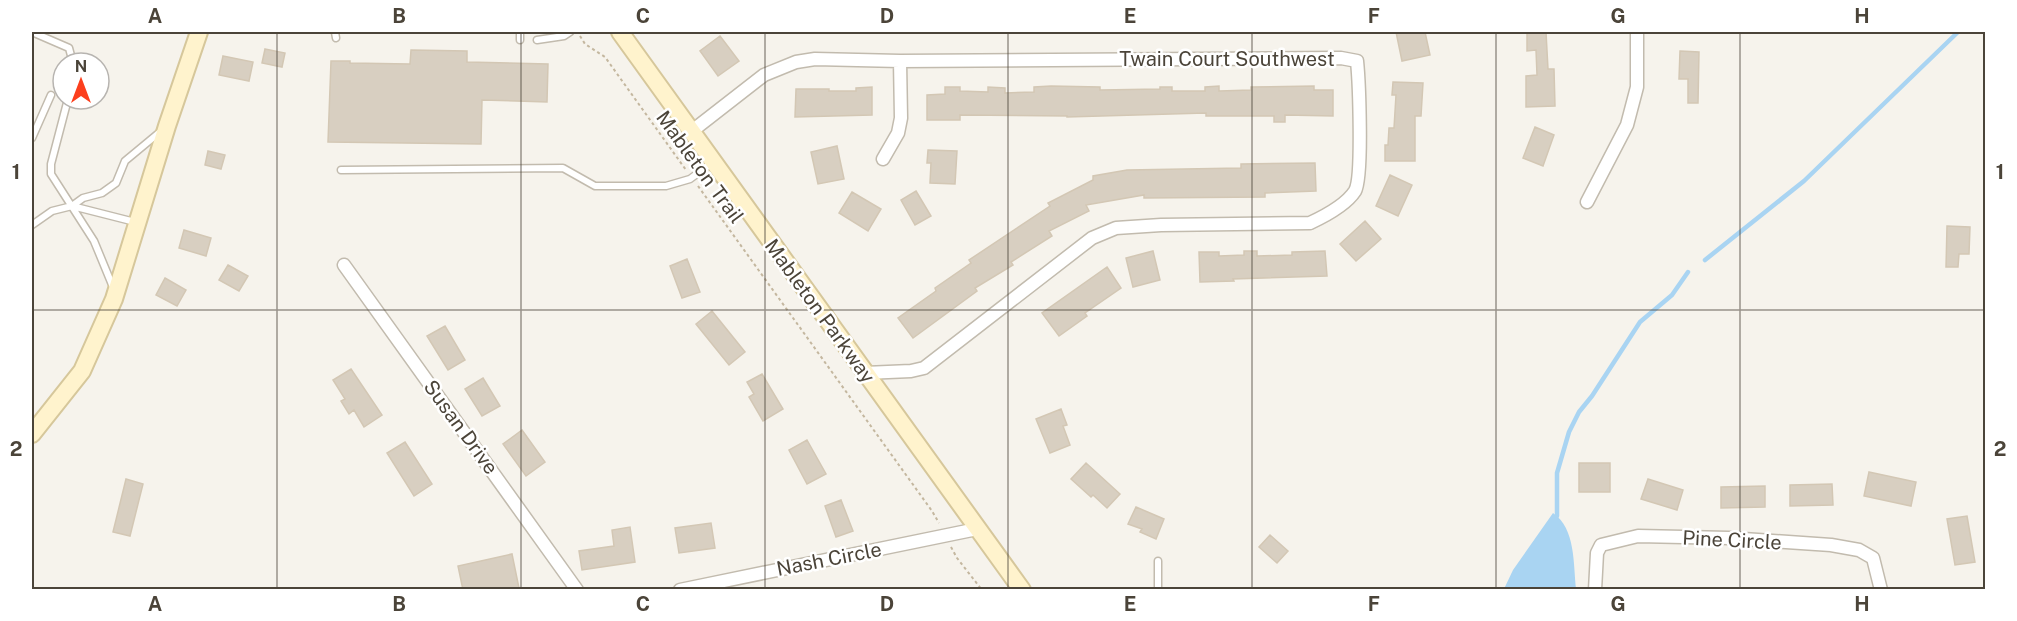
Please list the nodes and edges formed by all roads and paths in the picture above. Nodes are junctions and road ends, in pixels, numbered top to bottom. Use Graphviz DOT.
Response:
graph roads {
  1 [pos="32,32"];
  2 [pos="199,32"];
  3 [pos="520,32"];
  4 [pos="570,32"];
  5 [pos="577,32"];
  6 [pos="620,32"];
  7 [pos="1637,32"];
  8 [pos="520,40"];
  9 [pos="537,40"];
  10 [pos="70,51"];
  11 [pos="900,61"];
  12 [pos="51,95"];
  13 [pos="65,111"];
  14 [pos="167,126"];
  15 [pos="692,131"];
  16 [pos="32,138"];
  17 [pos="883,159"];
  18 [pos="714,161"];
  19 [pos="341,170"];
  20 [pos="691,178"];
  21 [pos="1587,202"];
  22 [pos="72,206"];
  23 [pos="137,223"];
  24 [pos="32,225"];
  25 [pos="344,265"];
  26 [pos="115,293"];
  27 [pos="865,373"];
  28 [pos="32,434"];
  29 [pos="977,529"];
  30 [pos="945,536"];
  31 [pos="1158,561"];
  32 [pos="577,590"];
  33 [pos="680,590"];
  34 [pos="982,590"];
  35 [pos="1022,590"];
  36 [pos="1158,590"];
  37 [pos="1595,590"];
  38 [pos="1881,590"];
  1 -- 10 [label="lane"];
  2 -- 14 [label="main road"];
  3 -- 8 [label="lane"];
  4 -- 9 [label="lane"];
  5 -- 20 [label="path, Mableton Trail"];
  6 -- 15 [label="main road, Mableton Parkway"];
  7 -- 21 [label="street"];
  11 -- 15 [label="street, Twain Court Southwest"];
  11 -- 17 [label="street"];
  11 -- 27 [label="street, Twain Court Southwest"];
  12 -- 16 [label="lane"];
  13 -- 22 [label="lane"];
  14 -- 22 [label="lane"];
  14 -- 23 [label="main road"];
  15 -- 18 [label="main road, Mableton Parkway"];
  18 -- 20 [label="lane"];
  18 -- 27 [label="main road, Mableton Parkway"];
  19 -- 20 [label="lane"];
  20 -- 30 [label="path, Mableton Trail"];
  22 -- 23 [label="lane"];
  22 -- 24 [label="lane"];
  22 -- 26 [label="lane"];
  23 -- 26 [label="main road"];
  25 -- 32 [label="street, Susan Drive"];
  26 -- 28 [label="main road"];
  27 -- 29 [label="main road, Mableton Parkway"];
  29 -- 30 [label="street, Nash Circle"];
  29 -- 35 [label="main road, Mableton Parkway"];
  30 -- 33 [label="street, Nash Circle"];
  30 -- 34 [label="path, Mableton Trail"];
  31 -- 36 [label="lane"];
  37 -- 38 [label="street, Pine Circle"];
}
